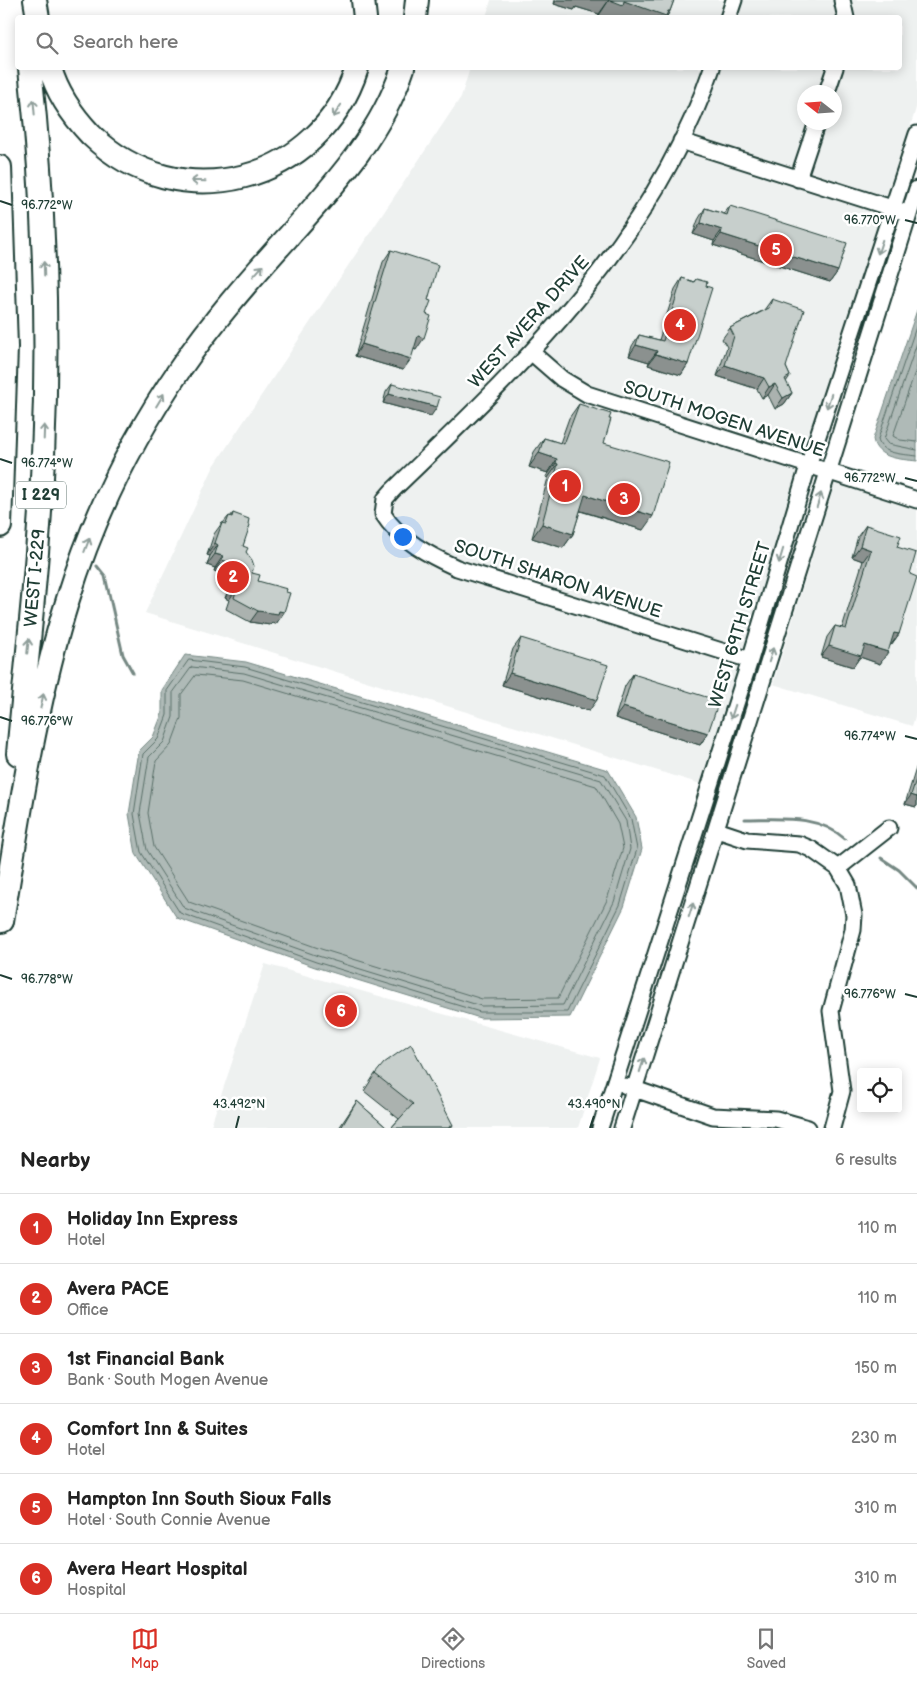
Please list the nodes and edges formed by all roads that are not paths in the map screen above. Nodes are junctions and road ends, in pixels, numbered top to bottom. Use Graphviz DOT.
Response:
graph roads {
  1 [pos="23,0"];
  2 [pos="35,0"];
  3 [pos="363,0"];
  4 [pos="417,0"];
  5 [pos="734,0"];
  6 [pos="842,0"];
  7 [pos="25,15"];
  8 [pos="38,15"];
  9 [pos="365,15"];
  10 [pos="415,15"];
  11 [pos="729,15"];
  12 [pos="845,15"];
  13 [pos="30,70"];
  14 [pos="51,70"];
  15 [pos="356,70"];
  16 [pos="402,70"];
  17 [pos="711,70"];
  18 [pos="834,70"];
  19 [pos="829,85"];
  20 [pos="814,130"];
  21 [pos="917,134"];
  22 [pos="681,141"];
  23 [pos="0,167"];
  24 [pos="798,178"];
  25 [pos="917,189"];
  26 [pos="892,208"];
  27 [pos="913,215"];
  28 [pos="531,352"];
  29 [pos="808,466"];
  30 [pos="828,472"];
  31 [pos="406,477"];
  32 [pos="917,500"];
  33 [pos="0,526"];
  34 [pos="750,660"];
  35 [pos="889,828"];
  36 [pos="716,830"];
  37 [pos="838,868"];
  38 [pos="1,929"];
  39 [pos="615,1082"];
  40 [pos="634,1089"];
  41 [pos="600,1128"];
  42 [pos="622,1128"];
  43 [pos="808,1128"];
  44 [pos="832,1128"];
  1 -- 7 [label="highway"];
  2 -- 8 [label="highway"];
  3 -- 9 [label="highway"];
  4 -- 10 [label="highway"];
  5 -- 11 [label="street"];
  6 -- 12 [label="street"];
  38 -- 13 [label="highway, WEST I-229 / I 229, one-way"];
  15 -- 14 [label="highway, one-way"];
  38 -- 16 [label="highway, one-way"];
  17 -- 22 [label="street, WEST AVERA DRIVE"];
  18 -- 19 [label="street"];
  20 -- 24 [label="street"];
  21 -- 26 [label="street, WEST 69TH STREET"];
  22 -- 24 [label="street"];
  22 -- 28 [label="street, WEST AVERA DRIVE"];
  23 -- 33 [label="highway, I 229"];
  24 -- 26 [label="street"];
  25 -- 27 [label="street"];
  26 -- 27 [label="street"];
  26 -- 29 [label="street, WEST 69TH STREET, one-way"];
  27 -- 30 [label="street"];
  28 -- 29 [label="street, SOUTH MOGEN AVENUE"];
  28 -- 31 [label="street, WEST AVERA DRIVE"];
  29 -- 30 [label="street, SOUTH MOGEN AVENUE"];
  29 -- 34 [label="street, WEST 69TH STREET, one-way"];
  30 -- 32 [label="street, SOUTH MOGEN AVENUE"];
  36 -- 30 [label="street, one-way"];
  31 -- 34 [label="street, SOUTH SHARON AVENUE"];
  34 -- 39 [label="street, WEST 69TH STREET, one-way"];
  35 -- 37 [label="street"];
  36 -- 37 [label="street"];
  40 -- 36 [label="street, one-way"];
  37 -- 44 [label="street"];
  39 -- 40 [label="street"];
  39 -- 41 [label="street, WEST 69TH STREET"];
  40 -- 42 [label="street"];
  40 -- 43 [label="street"];
}
